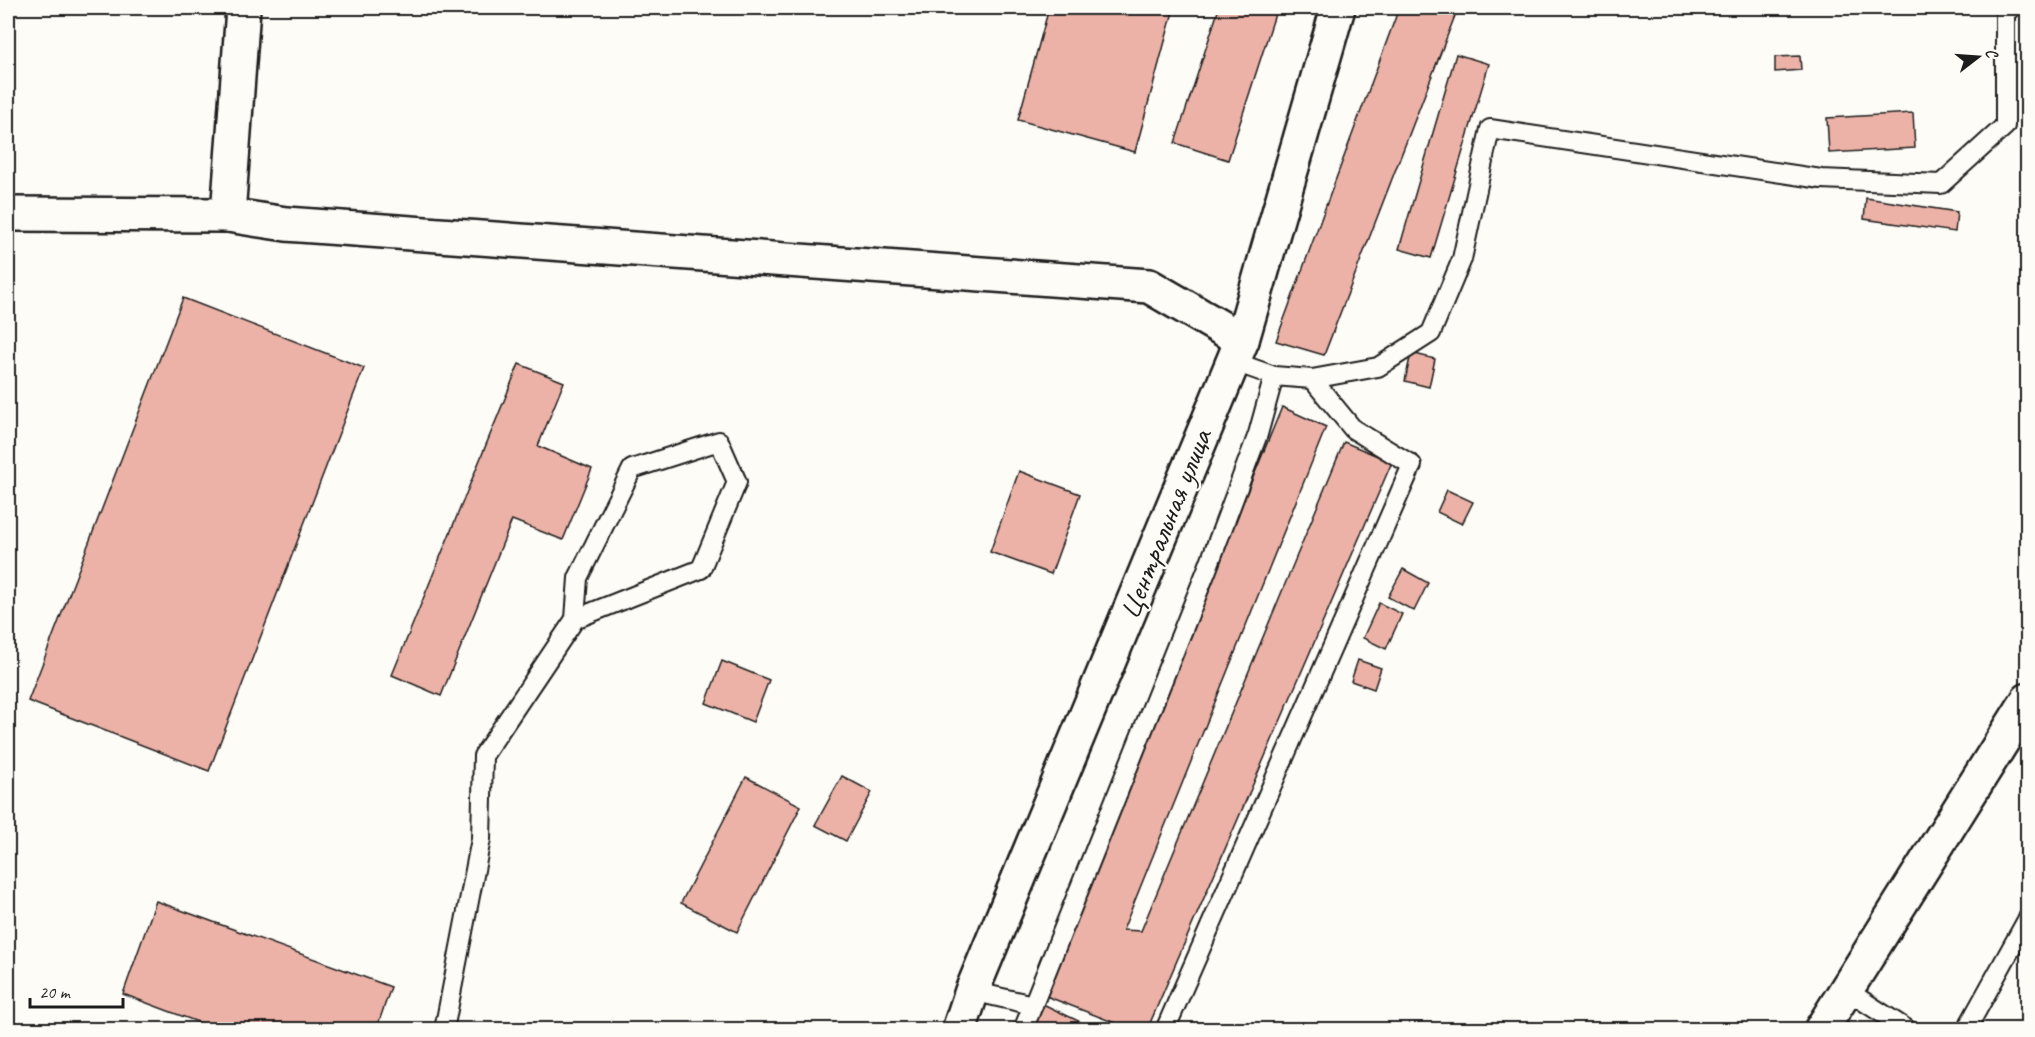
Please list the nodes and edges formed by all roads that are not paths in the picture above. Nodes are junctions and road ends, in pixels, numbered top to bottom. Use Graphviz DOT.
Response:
graph roads {
  1 [pos="243,8"];
  2 [pos="1338,8"];
  3 [pos="2005,8"];
  4 [pos="8,214"];
  5 [pos="228,215"];
  6 [pos="1237,350"];
  7 [pos="1275,376"];
  8 [pos="1312,379"];
  9 [pos="575,619"];
  10 [pos="2028,700"];
  11 [pos="2028,918"];
  12 [pos="1846,990"];
  13 [pos="972,991"];
  14 [pos="1033,1005"];
  15 [pos="444,1029"];
  16 [pos="958,1029"];
  17 [pos="1023,1029"];
  18 [pos="1165,1029"];
  19 [pos="1821,1029"];
  20 [pos="1908,1029"];
  21 [pos="1966,1029"];
  1 -- 5 [label="street"];
  2 -- 6 [label="street, Центральная улица"];
  3 -- 8 [label="lane"];
  4 -- 5 [label="street"];
  5 -- 6 [label="street"];
  6 -- 7 [label="lane"];
  6 -- 13 [label="street, Центральная улица"];
  7 -- 8 [label="lane"];
  7 -- 14 [label="lane"];
  8 -- 18 [label="lane"];
  9 -- 9 [label="lane"];
  9 -- 15 [label="lane"];
  10 -- 12 [label="street"];
  11 -- 21 [label="lane"];
  12 -- 19 [label="street"];
  12 -- 20 [label="lane"];
  13 -- 14 [label="lane"];
  13 -- 16 [label="street, Центральная улица"];
  14 -- 17 [label="lane"];
}
